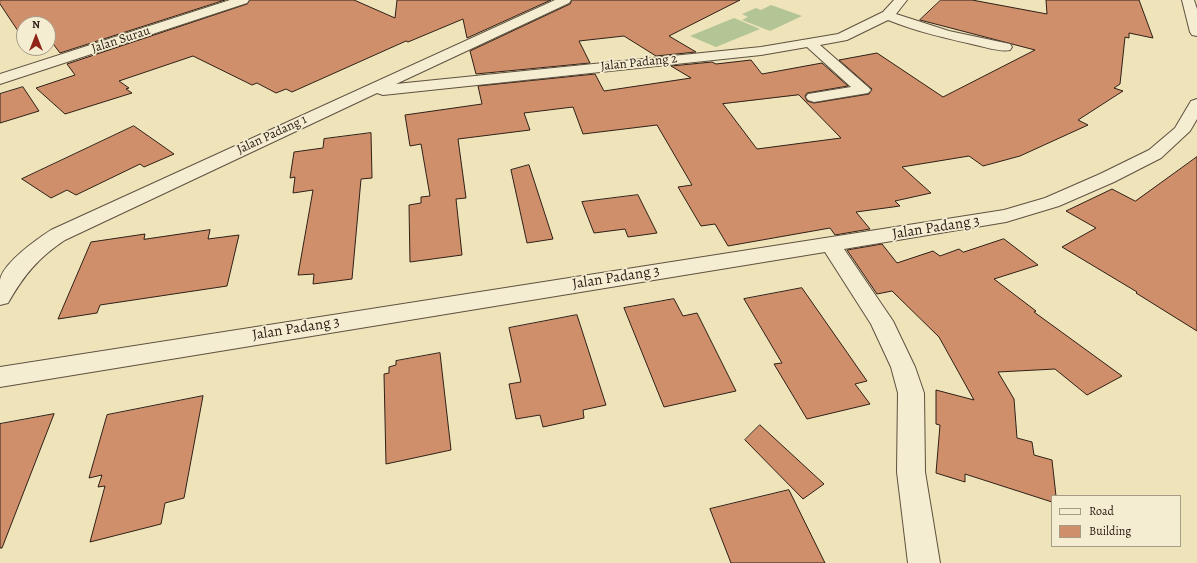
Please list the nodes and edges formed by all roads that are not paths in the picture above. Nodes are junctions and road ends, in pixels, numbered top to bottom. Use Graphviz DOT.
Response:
graph roads {
  1 [pos="242,0"];
  2 [pos="565,0"];
  3 [pos="901,0"];
  4 [pos="1188,0"];
  5 [pos="888,15"];
  6 [pos="1197,32"];
  7 [pos="810,43"];
  8 [pos="1005,47"];
  9 [pos="0,79"];
  10 [pos="365,92"];
  11 [pos="814,97"];
  12 [pos="1197,104"];
  13 [pos="830,244"];
  14 [pos="0,297"];
  15 [pos="0,377"];
  16 [pos="924,563"];
  1 -- 9 [label="street, Jalan Surau"];
  2 -- 10 [label="street, Jalan Padang 1"];
  3 -- 5 [label="street, Jalan Padang 2"];
  4 -- 6 [label="street"];
  5 -- 7 [label="street, Jalan Padang 2"];
  5 -- 8 [label="street"];
  7 -- 10 [label="street, Jalan Padang 2"];
  7 -- 11 [label="street"];
  10 -- 14 [label="street, Jalan Padang 1"];
  12 -- 13 [label="street, Jalan Padang 3"];
  13 -- 15 [label="street, Jalan Padang 3"];
  13 -- 16 [label="street"];
}
